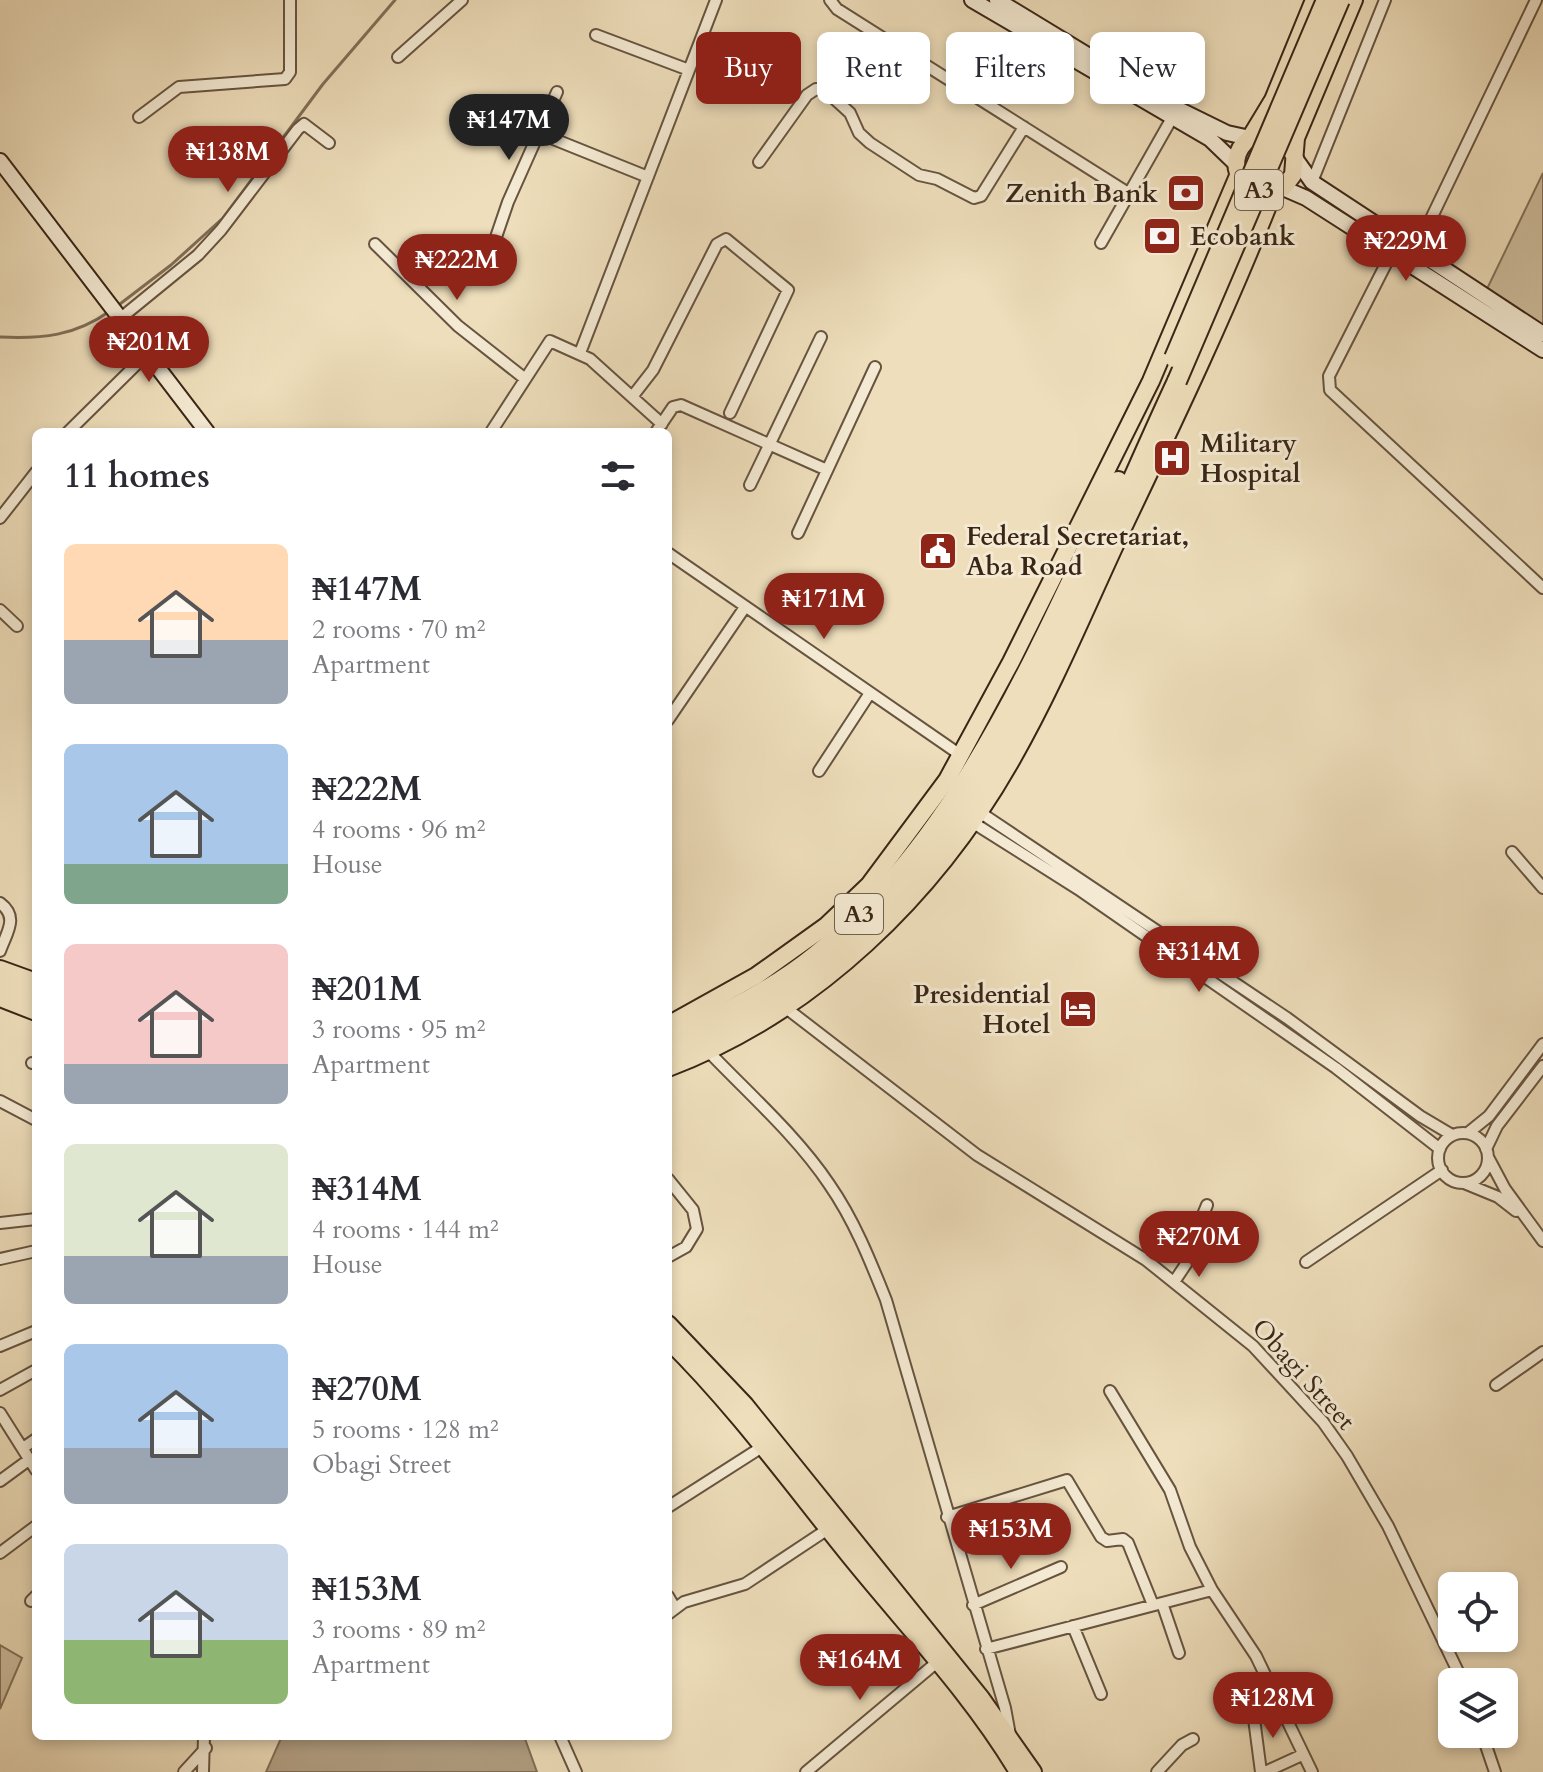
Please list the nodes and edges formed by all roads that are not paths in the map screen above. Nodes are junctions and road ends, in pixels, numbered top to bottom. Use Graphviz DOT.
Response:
graph roads {
  1 [pos="290,0"];
  2 [pos="462,0"];
  3 [pos="830,0"];
  4 [pos="972,0"];
  5 [pos="997,0"];
  6 [pos="1314,0"];
  7 [pos="1326,0"];
  8 [pos="1340,0"];
  9 [pos="1354,0"];
  10 [pos="1385,0"];
  11 [pos="1536,0"];
  12 [pos="713,1"];
  13 [pos="596,35"];
  14 [pos="398,57"];
  15 [pos="689,70"];
  16 [pos="557,92"];
  17 [pos="139,117"];
  18 [pos="1172,118"];
  19 [pos="1024,127"];
  20 [pos="541,134"];
  21 [pos="1250,138"];
  22 [pos="329,143"];
  23 [pos="1295,158"];
  24 [pos="0,161"];
  25 [pos="759,162"];
  26 [pos="1237,170"];
  27 [pos="648,177"];
  28 [pos="1312,182"];
  29 [pos="1278,191"];
  30 [pos="1128,193"];
  31 [pos="494,243"];
  32 [pos="1101,243"];
  33 [pos="375,244"];
  34 [pos="1416,250"];
  35 [pos="1392,252"];
  36 [pos="117,311"];
  37 [pos="1543,334"];
  38 [pos="821,337"];
  39 [pos="1543,350"];
  40 [pos="149,352"];
  41 [pos="580,353"];
  42 [pos="875,367"];
  43 [pos="524,378"];
  44 [pos="1172,378"];
  45 [pos="632,397"];
  46 [pos="730,413"];
  47 [pos="72,428"];
  48 [pos="204,428"];
  49 [pos="493,428"];
  50 [pos="659,428"];
  51 [pos="770,445"];
  52 [pos="827,470"];
  53 [pos="32,477"];
  54 [pos="750,485"];
  55 [pos="0,518"];
  56 [pos="798,533"];
  57 [pos="672,556"];
  58 [pos="1543,588"];
  59 [pos="745,607"];
  60 [pos="0,610"];
  61 [pos="17,626"];
  62 [pos="870,693"];
  63 [pos="672,714"];
  64 [pos="962,756"];
  65 [pos="819,771"];
  66 [pos="975,817"];
  67 [pos="1512,852"];
  68 [pos="1081,885"];
  69 [pos="1543,888"];
  70 [pos="0,903"];
  71 [pos="881,912"];
  72 [pos="0,951"];
  73 [pos="0,963"];
  74 [pos="0,970"];
  75 [pos="32,975"];
  76 [pos="32,982"];
  77 [pos="0,987"];
  78 [pos="811,990"];
  79 [pos="0,998"];
  80 [pos="32,999"];
  81 [pos="786,1008"];
  82 [pos="32,1010"];
  83 [pos="672,1026"];
  84 [pos="702,1032"];
  85 [pos="672,1037"];
  86 [pos="1543,1044"];
  87 [pos="672,1052"];
  88 [pos="672,1064"];
  89 [pos="1543,1066"];
  90 [pos="0,1101"];
  91 [pos="32,1118"];
  92 [pos="1468,1133"];
  93 [pos="1452,1135"];
  94 [pos="1440,1149"];
  95 [pos="1487,1153"];
  96 [pos="1442,1170"];
  97 [pos="1462,1182"];
  98 [pos="672,1184"];
  99 [pos="1207,1205"];
  100 [pos="1524,1217"];
  101 [pos="32,1219"];
  102 [pos="0,1223"];
  103 [pos="1543,1241"];
  104 [pos="32,1252"];
  105 [pos="672,1255"];
  106 [pos="0,1259"];
  107 [pos="1306,1262"];
  108 [pos="1174,1282"];
  109 [pos="672,1328"];
  110 [pos="32,1333"];
  111 [pos="672,1344"];
  112 [pos="0,1346"];
  113 [pos="1543,1352"];
  114 [pos="32,1372"];
  115 [pos="1496,1385"];
  116 [pos="0,1390"];
  117 [pos="1110,1391"];
  118 [pos="0,1413"];
  119 [pos="32,1442"];
  120 [pos="762,1447"];
  121 [pos="23,1448"];
  122 [pos="30,1459"];
  123 [pos="32,1463"];
  124 [pos="0,1481"];
  125 [pos="672,1504"];
  126 [pos="947,1517"];
  127 [pos="32,1529"];
  128 [pos="828,1529"];
  129 [pos="0,1553"];
  130 [pos="1061,1567"];
  131 [pos="1212,1590"];
  132 [pos="1158,1604"];
  133 [pos="973,1605"];
  134 [pos="672,1611"];
  135 [pos="1073,1626"];
  136 [pos="986,1649"];
  137 [pos="1179,1653"];
  138 [pos="936,1663"];
  139 [pos="1456,1668"];
  140 [pos="997,1682"];
  141 [pos="1101,1694"];
  142 [pos="981,1698"];
  143 [pos="1253,1711"];
  144 [pos="1010,1739"];
  145 [pos="1193,1739"];
  146 [pos="205,1740"];
  147 [pos="562,1740"];
  148 [pos="206,1748"];
  149 [pos="1487,1748"];
  150 [pos="1302,1755"];
  151 [pos="184,1772"];
  152 [pos="203,1772"];
  153 [pos="576,1772"];
  154 [pos="806,1772"];
  155 [pos="1018,1772"];
  156 [pos="1033,1772"];
  157 [pos="1157,1772"];
  158 [pos="1263,1772"];
  159 [pos="1312,1772"];
  160 [pos="1495,1772"];
  1 -- 17 [label="street"];
  2 -- 14 [label="street"];
  3 -- 19 [label="street"];
  4 -- 18 [label="main road"];
  5 -- 21 [label="main road"];
  6 -- 21 [label="main road"];
  7 -- 44 [label="highway, A3, bridge"];
  8 -- 44 [label="highway, A3, bridge"];
  9 -- 23 [label="main road"];
  10 -- 28 [label="street"];
  11 -- 34 [label="street"];
  12 -- 15 [label="street"];
  13 -- 15 [label="street"];
  15 -- 27 [label="street"];
  16 -- 20 [label="street"];
  18 -- 26 [label="main road"];
  18 -- 30 [label="street"];
  19 -- 25 [label="street"];
  19 -- 30 [label="street"];
  20 -- 27 [label="street"];
  20 -- 31 [label="street"];
  21 -- 23 [label="main road"];
  21 -- 26 [label="main road"];
  22 -- 36 [label="street"];
  23 -- 28 [label="main road"];
  23 -- 29 [label="main road"];
  24 -- 36 [label="main road"];
  26 -- 29 [label="main road"];
  26 -- 64 [label="main road"];
  27 -- 41 [label="street"];
  28 -- 34 [label="main road"];
  29 -- 35 [label="main road"];
  29 -- 66 [label="main road"];
  30 -- 32 [label="street"];
  33 -- 43 [label="street"];
  34 -- 37 [label="main road"];
  35 -- 39 [label="main road"];
  35 -- 58 [label="street"];
  36 -- 40 [label="main road"];
  38 -- 51 [label="street"];
  40 -- 47 [label="street"];
  40 -- 48 [label="main road"];
  41 -- 43 [label="street"];
  41 -- 45 [label="street"];
  42 -- 52 [label="street"];
  43 -- 49 [label="street"];
  44 -- 71 [label="highway, A3"];
  44 -- 84 [label="highway, A3"];
  45 -- 46 [label="street"];
  45 -- 50 [label="street"];
  50 -- 51 [label="street"];
  51 -- 52 [label="street"];
  51 -- 54 [label="street"];
  52 -- 56 [label="street"];
  53 -- 55 [label="street"];
  57 -- 59 [label="street"];
  59 -- 62 [label="street"];
  59 -- 63 [label="street"];
  60 -- 61 [label="street"];
  62 -- 64 [label="street"];
  62 -- 65 [label="street"];
  64 -- 84 [label="main road"];
  66 -- 68 [label="street"];
  66 -- 78 [label="main road"];
  67 -- 69 [label="street"];
  68 -- 93 [label="street"];
  68 -- 94 [label="street"];
  70 -- 72 [label="street"];
  71 -- 78 [label="highway"];
  71 -- 84 [label="highway, A3"];
  73 -- 75 [label="main road"];
  74 -- 76 [label="highway"];
  77 -- 80 [label="highway"];
  78 -- 81 [label="main road"];
  79 -- 82 [label="main road"];
  81 -- 84 [label="main road"];
  81 -- 108 [label="street, Obagi Street"];
  83 -- 84 [label="main road"];
  84 -- 85 [label="highway, A3"];
  84 -- 87 [label="highway, A3"];
  84 -- 88 [label="main road"];
  84 -- 126 [label="street"];
  86 -- 92 [label="street"];
  89 -- 95 [label="street"];
  90 -- 91 [label="street"];
  92 -- 93 [label="street"];
  92 -- 95 [label="street"];
  93 -- 94 [label="street"];
  94 -- 96 [label="street"];
  95 -- 97 [label="street"];
  95 -- 100 [label="street"];
  96 -- 97 [label="street"];
  96 -- 107 [label="street"];
  97 -- 100 [label="street"];
  98 -- 105 [label="street"];
  99 -- 108 [label="street"];
  100 -- 103 [label="street"];
  101 -- 102 [label="street"];
  104 -- 106 [label="street"];
  108 -- 139 [label="street, Obagi Street"];
  109 -- 142 [label="main road"];
  110 -- 112 [label="street"];
  111 -- 120 [label="main road"];
  113 -- 115 [label="street"];
  114 -- 116 [label="street"];
  117 -- 131 [label="street"];
  118 -- 121 [label="street"];
  119 -- 121 [label="street"];
  120 -- 125 [label="street"];
  120 -- 128 [label="main road"];
  121 -- 122 [label="street"];
  122 -- 123 [label="street"];
  122 -- 124 [label="street"];
  126 -- 132 [label="street"];
  126 -- 133 [label="street"];
  127 -- 129 [label="street"];
  128 -- 134 [label="street"];
  128 -- 138 [label="main road"];
  130 -- 133 [label="street"];
  131 -- 132 [label="street"];
  131 -- 150 [label="street"];
  132 -- 135 [label="street"];
  132 -- 137 [label="street"];
  133 -- 136 [label="street"];
  135 -- 136 [label="street"];
  135 -- 141 [label="street"];
  136 -- 140 [label="street"];
  138 -- 154 [label="street"];
  138 -- 155 [label="main road"];
  140 -- 142 [label="street"];
  140 -- 144 [label="street"];
  142 -- 144 [label="main road"];
  143 -- 158 [label="street"];
  144 -- 156 [label="main road"];
  145 -- 157 [label="street"];
  146 -- 148 [label="street"];
  147 -- 153 [label="street"];
  148 -- 151 [label="street"];
  148 -- 152 [label="street"];
  149 -- 160 [label="street"];
  150 -- 158 [label="street"];
  150 -- 159 [label="street"];
}
